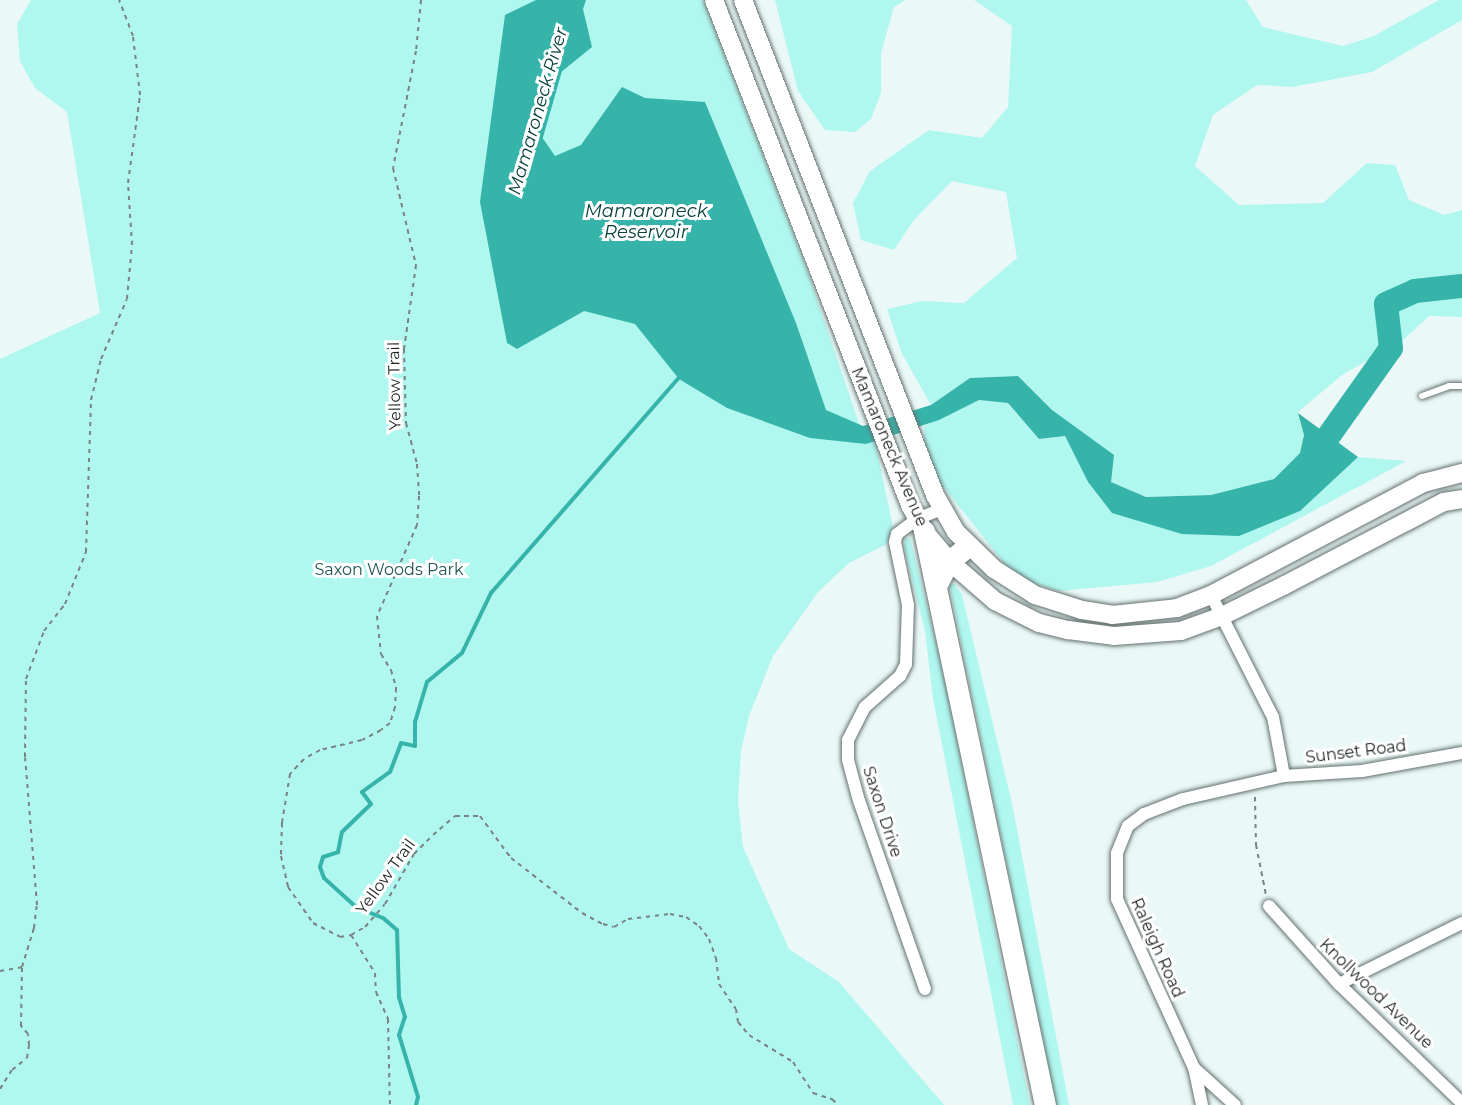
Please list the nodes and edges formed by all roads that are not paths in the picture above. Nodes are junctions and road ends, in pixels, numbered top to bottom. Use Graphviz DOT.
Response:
graph roads {
  1 [pos="714,0"];
  2 [pos="743,0"];
  3 [pos="1462,386"];
  4 [pos="1422,396"];
  5 [pos="1462,473"];
  6 [pos="1462,499"];
  7 [pos="942,509"];
  8 [pos="921,525"];
  9 [pos="968,546"];
  10 [pos="949,561"];
  11 [pos="936,586"];
  12 [pos="1211,595"];
  13 [pos="1222,616"];
  14 [pos="1462,753"];
  15 [pos="1284,776"];
  16 [pos="1254,783"];
  17 [pos="1269,906"];
  18 [pos="1462,923"];
  19 [pos="1339,984"];
  20 [pos="925,989"];
  21 [pos="1194,1068"];
  22 [pos="1462,1103"];
  23 [pos="1045,1105"];
  24 [pos="1202,1105"];
  25 [pos="1235,1105"];
  1 -- 8 [label="main road, Mamaroneck Avenue"];
  2 -- 7 [label="main road, Mamaroneck Avenue"];
  3 -- 4 [label="lane"];
  5 -- 12 [label="main road, Mamaroneck Avenue"];
  6 -- 13 [label="main road, Mamaroneck Avenue"];
  7 -- 8 [label="street, Saxon Drive"];
  7 -- 9 [label="main road, Mamaroneck Avenue"];
  8 -- 10 [label="main road, Mamaroneck Avenue"];
  8 -- 11 [label="highway"];
  8 -- 20 [label="street, Saxon Drive"];
  9 -- 10 [label="highway"];
  9 -- 12 [label="main road, Mamaroneck Avenue"];
  10 -- 11 [label="highway"];
  10 -- 13 [label="main road, Mamaroneck Avenue"];
  11 -- 23 [label="highway"];
  12 -- 13 [label="street"];
  13 -- 15 [label="street"];
  14 -- 15 [label="street, Sunset Road"];
  15 -- 16 [label="street, Sunset Road"];
  16 -- 21 [label="street, Raleigh Road"];
  17 -- 19 [label="street, Knollwood Avenue"];
  18 -- 19 [label="street"];
  19 -- 22 [label="street, Knollwood Avenue"];
  21 -- 24 [label="street, Raleigh Road"];
  21 -- 25 [label="street"];
}
